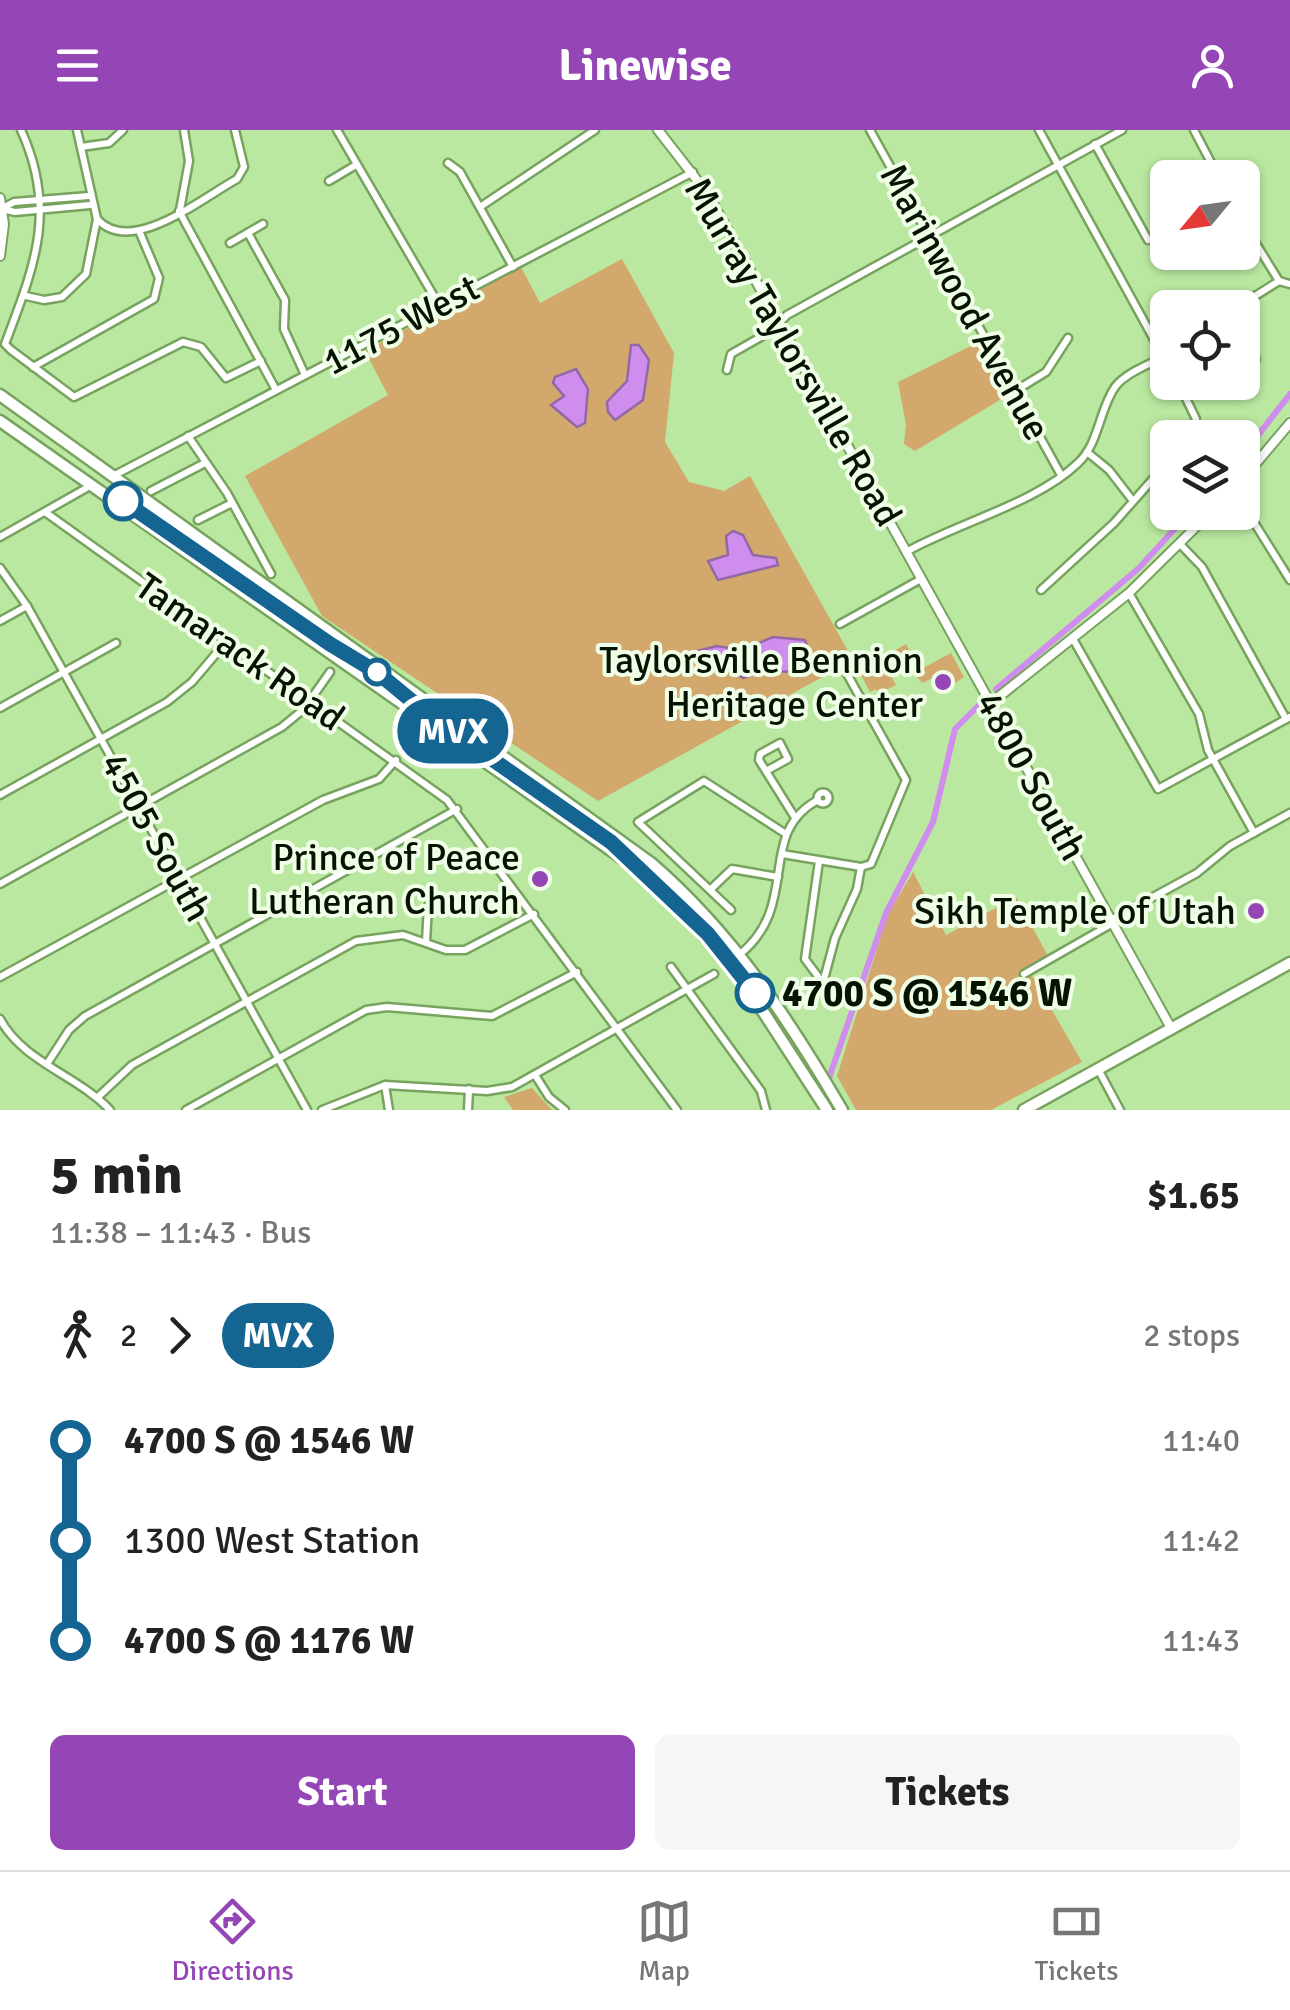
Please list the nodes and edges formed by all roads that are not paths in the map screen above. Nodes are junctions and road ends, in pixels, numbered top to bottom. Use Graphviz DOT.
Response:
graph roads {
  1 [pos="21,130"];
  2 [pos="78,130"];
  3 [pos="124,130"];
  4 [pos="184,130"];
  5 [pos="235,130"];
  6 [pos="337,130"];
  7 [pos="595,130"];
  8 [pos="658,130"];
  9 [pos="870,130"];
  10 [pos="1039,130"];
  11 [pos="1122,130"];
  12 [pos="1194,130"];
  13 [pos="1095,144"];
  14 [pos="81,147"];
  15 [pos="1210,160"];
  16 [pos="448,163"];
  17 [pos="356,165"];
  18 [pos="1057,166"];
  19 [pos="693,172"];
  20 [pos="329,181"];
  21 [pos="89,196"];
  22 [pos="0,198"];
  23 [pos="39,200"];
  24 [pos="90,205"];
  25 [pos="480,206"];
  26 [pos="2,209"];
  27 [pos="40,210"];
  28 [pos="179,212"];
  29 [pos="97,220"];
  30 [pos="263,224"];
  31 [pos="140,233"];
  32 [pos="248,233"];
  33 [pos="929,238"];
  34 [pos="1148,240"];
  35 [pos="230,243"];
  36 [pos="1260,249"];
  37 [pos="0,256"];
  38 [pos="513,267"];
  39 [pos="1279,281"];
  40 [pos="1290,284"];
  41 [pos="1260,293"];
  42 [pos="26,296"];
  43 [pos="439,305"];
  44 [pos="779,324"];
  45 [pos="1150,331"];
  46 [pos="1068,338"];
  47 [pos="261,362"];
  48 [pos="33,367"];
  49 [pos="1150,367"];
  50 [pos="726,370"];
  51 [pos="307,374"];
  52 [pos="276,390"];
  53 [pos="1014,391"];
  54 [pos="0,396"];
  55 [pos="0,422"];
  56 [pos="1290,424"];
  57 [pos="188,436"];
  58 [pos="1286,437"];
  59 [pos="1087,452"];
  60 [pos="1260,462"];
  61 [pos="203,464"];
  62 [pos="1062,475"];
  63 [pos="110,478"];
  64 [pos="1150,482"];
  65 [pos="90,486"];
  66 [pos="151,491"];
  67 [pos="1133,501"];
  68 [pos="232,503"];
  69 [pos="45,512"];
  70 [pos="198,520"];
  71 [pos="1194,530"];
  72 [pos="1259,530"];
  73 [pos="0,537"];
  74 [pos="1180,544"];
  75 [pos="906,552"];
  76 [pos="0,568"];
  77 [pos="271,574"];
  78 [pos="921,578"];
  79 [pos="1290,580"];
  80 [pos="1041,590"];
  81 [pos="1130,593"];
  82 [pos="28,606"];
  83 [pos="0,621"];
  84 [pos="840,624"];
  85 [pos="1073,638"];
  86 [pos="226,642"];
  87 [pos="116,643"];
  88 [pos="64,672"];
  89 [pos="330,672"];
  90 [pos="846,672"];
  91 [pos="310,700"];
  92 [pos="991,704"];
  93 [pos="0,708"];
  94 [pos="1288,718"];
  95 [pos="102,739"];
  96 [pos="396,760"];
  97 [pos="1212,760"];
  98 [pos="768,770"];
  99 [pos="0,795"];
  100 [pos="818,800"];
  101 [pos="139,806"];
  102 [pos="457,809"];
  103 [pos="1290,813"];
  104 [pos="794,816"];
  105 [pos="1254,832"];
  106 [pos="786,834"];
  107 [pos="782,854"];
  108 [pos="819,861"];
  109 [pos="860,867"];
  110 [pos="778,876"];
  111 [pos="180,880"];
  112 [pos="0,884"];
  113 [pos="711,889"];
  114 [pos="428,906"];
  115 [pos="731,910"];
  116 [pos="534,914"];
  117 [pos="1112,922"];
  118 [pos="426,942"];
  119 [pos="216,944"];
  120 [pos="736,958"];
  121 [pos="1290,962"];
  122 [pos="671,967"];
  123 [pos="577,972"];
  124 [pos="714,974"];
  125 [pos="1024,974"];
  126 [pos="0,977"];
  127 [pos="688,991"];
  128 [pos="247,1001"];
  129 [pos="0,1018"];
  130 [pos="1172,1028"];
  131 [pos="618,1029"];
  132 [pos="278,1058"];
  133 [pos="47,1064"];
  134 [pos="1098,1069"];
  135 [pos="535,1075"];
  136 [pos="385,1085"];
  137 [pos="469,1089"];
  138 [pos="98,1098"];
  139 [pos="110,1110"];
  140 [pos="186,1110"];
  141 [pos="307,1110"];
  142 [pos="322,1110"];
  143 [pos="389,1110"];
  144 [pos="468,1110"];
  145 [pos="566,1110"];
  146 [pos="676,1110"];
  147 [pos="766,1110"];
  148 [pos="827,1110"];
  149 [pos="842,1110"];
  150 [pos="1024,1110"];
  151 [pos="1120,1110"];
  1 -- 23 [label="street"];
  2 -- 14 [label="street"];
  3 -- 14 [label="street"];
  4 -- 28 [label="street"];
  5 -- 28 [label="street"];
  6 -- 17 [label="street"];
  7 -- 25 [label="street"];
  8 -- 19 [label="street, Murray Taylorsville Road"];
  9 -- 33 [label="street, Marinwood Avenue"];
  10 -- 18 [label="street"];
  11 -- 13 [label="street"];
  12 -- 15 [label="street"];
  13 -- 18 [label="street"];
  13 -- 34 [label="street"];
  14 -- 21 [label="street"];
  16 -- 25 [label="street"];
  17 -- 20 [label="street"];
  17 -- 43 [label="street"];
  18 -- 33 [label="street"];
  18 -- 45 [label="street"];
  19 -- 38 [label="street, 1175 West"];
  19 -- 44 [label="street, Murray Taylorsville Road"];
  21 -- 23 [label="street"];
  21 -- 24 [label="street"];
  22 -- 26 [label="street"];
  23 -- 26 [label="street"];
  23 -- 27 [label="street"];
  24 -- 27 [label="street"];
  24 -- 29 [label="street"];
  25 -- 38 [label="street"];
  26 -- 27 [label="street"];
  26 -- 37 [label="street"];
  27 -- 42 [label="street"];
  28 -- 31 [label="street"];
  28 -- 47 [label="street"];
  29 -- 31 [label="street"];
  29 -- 42 [label="street"];
  30 -- 32 [label="street"];
  31 -- 48 [label="street"];
  32 -- 35 [label="street"];
  32 -- 51 [label="street"];
  33 -- 44 [label="street"];
  33 -- 53 [label="street, Marinwood Avenue"];
  36 -- 39 [label="street"];
  38 -- 43 [label="street, 1175 West"];
  39 -- 40 [label="street"];
  39 -- 41 [label="street"];
  42 -- 48 [label="street"];
  43 -- 51 [label="street, 1175 West"];
  44 -- 50 [label="street"];
  44 -- 75 [label="street, Murray Taylorsville Road"];
  46 -- 53 [label="street"];
  47 -- 48 [label="street"];
  47 -- 52 [label="street"];
  49 -- 59 [label="street"];
  51 -- 52 [label="street, 1175 West"];
  52 -- 57 [label="street, 1175 West"];
  53 -- 62 [label="street, Marinwood Avenue"];
  54 -- 63 [label="main road"];
  55 -- 65 [label="main road"];
  56 -- 58 [label="street"];
  57 -- 61 [label="street"];
  57 -- 63 [label="street, 1175 West"];
  58 -- 60 [label="street"];
  59 -- 62 [label="street"];
  59 -- 67 [label="street, Marinwood Avenue"];
  61 -- 66 [label="street"];
  61 -- 68 [label="street"];
  62 -- 75 [label="street"];
  63 -- 120 [label="main road"];
  64 -- 67 [label="street"];
  65 -- 69 [label="street"];
  65 -- 120 [label="main road"];
  67 -- 80 [label="street"];
  68 -- 70 [label="street"];
  68 -- 77 [label="street"];
  69 -- 73 [label="street"];
  69 -- 86 [label="street, Tamarack Road"];
  71 -- 74 [label="street"];
  72 -- 79 [label="street"];
  74 -- 81 [label="street"];
  74 -- 94 [label="street"];
  75 -- 78 [label="street, Murray Taylorsville Road"];
  76 -- 82 [label="street, 4505 South"];
  78 -- 84 [label="street"];
  78 -- 92 [label="street, 4800 South"];
  81 -- 85 [label="street"];
  81 -- 97 [label="street"];
  82 -- 83 [label="street"];
  82 -- 88 [label="street, 4505 South"];
  85 -- 92 [label="street"];
  85 -- 97 [label="street"];
  86 -- 91 [label="street, Tamarack Road"];
  86 -- 95 [label="street"];
  87 -- 88 [label="street"];
  88 -- 93 [label="street"];
  88 -- 95 [label="street, 4505 South"];
  89 -- 91 [label="street"];
  90 -- 109 [label="street"];
  91 -- 96 [label="street, Tamarack Road"];
  91 -- 101 [label="street"];
  92 -- 117 [label="street, 4800 South"];
  94 -- 97 [label="street"];
  95 -- 99 [label="street"];
  95 -- 101 [label="street, 4505 South"];
  96 -- 102 [label="street, Tamarack Road"];
  96 -- 111 [label="street"];
  97 -- 105 [label="street"];
  98 -- 98 [label="street"];
  98 -- 104 [label="street"];
  100 -- 104 [label="street"];
  101 -- 111 [label="street, 4505 South"];
  101 -- 112 [label="street"];
  102 -- 116 [label="street, Tamarack Road"];
  102 -- 119 [label="street"];
  103 -- 105 [label="street"];
  104 -- 106 [label="street"];
  105 -- 117 [label="street"];
  106 -- 107 [label="street"];
  106 -- 113 [label="street"];
  107 -- 108 [label="street"];
  107 -- 110 [label="street"];
  108 -- 109 [label="street"];
  108 -- 109 [label="street"];
  110 -- 113 [label="street"];
  110 -- 120 [label="street"];
  111 -- 119 [label="street, 4505 South"];
  111 -- 126 [label="street"];
  113 -- 115 [label="street"];
  114 -- 118 [label="street"];
  116 -- 118 [label="street"];
  116 -- 123 [label="street, Tamarack Road"];
  117 -- 125 [label="street"];
  117 -- 130 [label="street"];
  118 -- 128 [label="street"];
  119 -- 128 [label="street, 4505 South"];
  119 -- 133 [label="street"];
  120 -- 148 [label="main road"];
  120 -- 149 [label="main road"];
  121 -- 130 [label="main road"];
  122 -- 127 [label="street"];
  123 -- 131 [label="street, Tamarack Road"];
  123 -- 132 [label="street"];
  124 -- 127 [label="street"];
  127 -- 131 [label="street"];
  127 -- 147 [label="street"];
  128 -- 132 [label="street, 4505 South"];
  128 -- 138 [label="street"];
  129 -- 133 [label="street"];
  130 -- 134 [label="main road"];
  131 -- 135 [label="street"];
  131 -- 146 [label="street, Tamarack Road"];
  132 -- 140 [label="street"];
  132 -- 141 [label="street, 4505 South"];
  133 -- 138 [label="street"];
  134 -- 150 [label="main road"];
  134 -- 151 [label="street"];
  135 -- 137 [label="street"];
  135 -- 145 [label="street"];
  136 -- 137 [label="street"];
  136 -- 142 [label="street"];
  136 -- 143 [label="street"];
  137 -- 144 [label="street"];
  138 -- 139 [label="street"];
}
